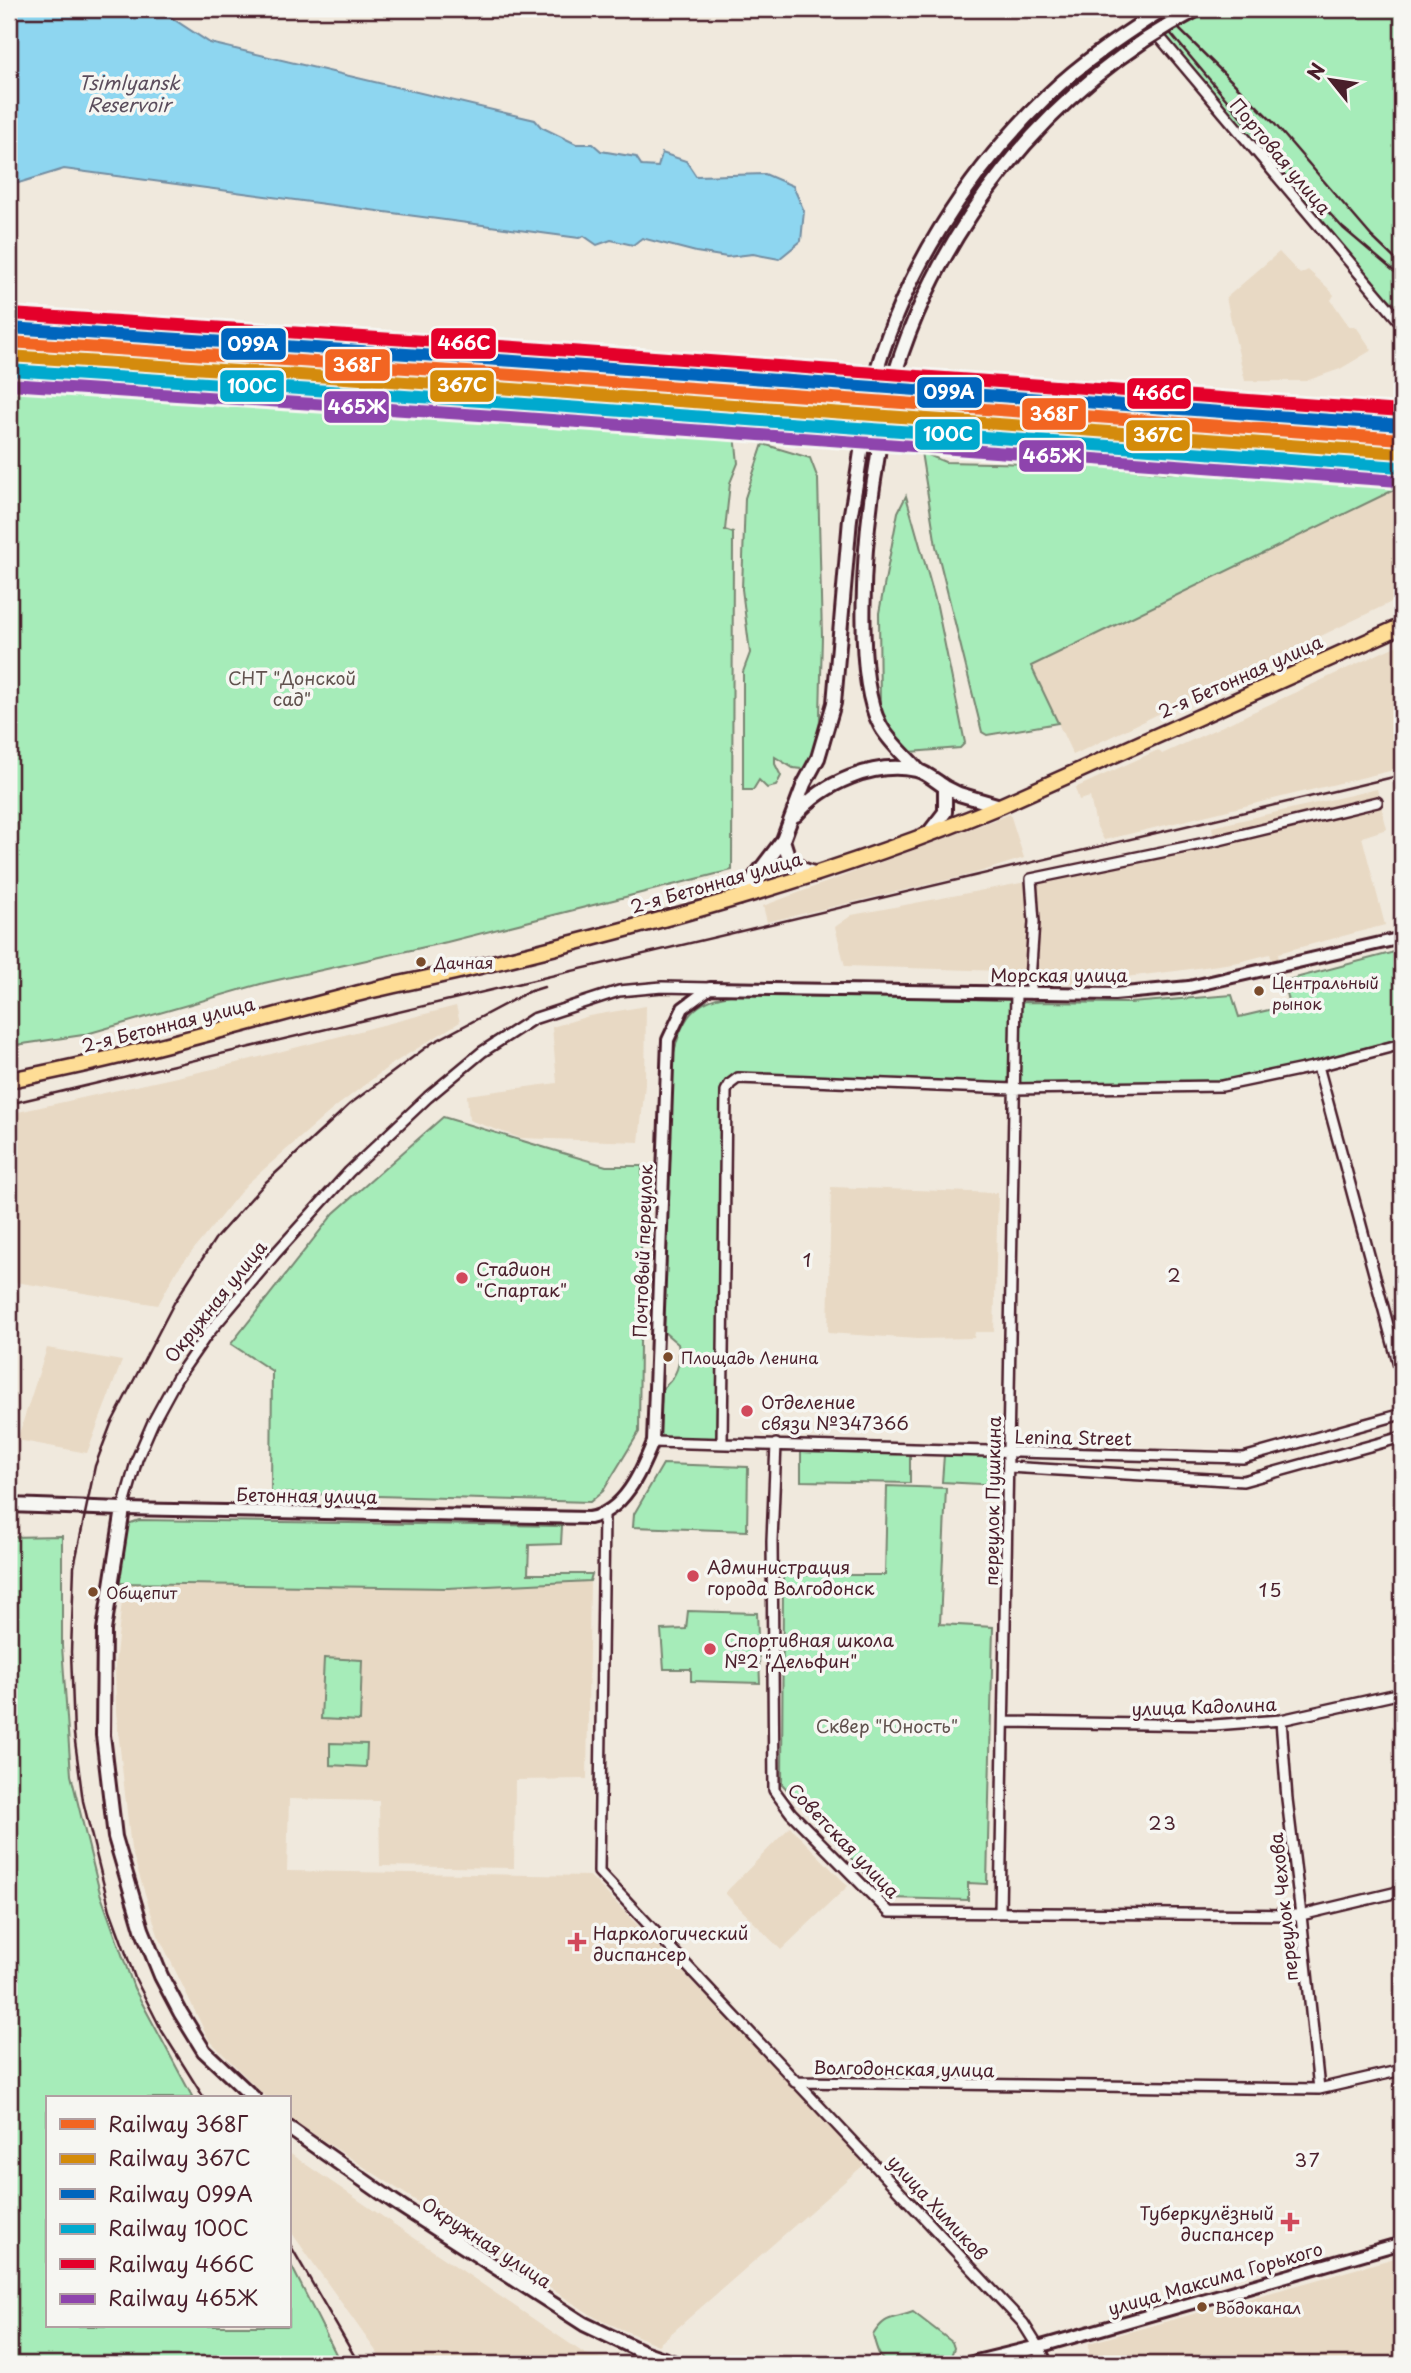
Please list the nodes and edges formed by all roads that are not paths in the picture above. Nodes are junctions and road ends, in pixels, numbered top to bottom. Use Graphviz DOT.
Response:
graph roads {
  1 [pos="1136,9"];
  2 [pos="1163,9"];
  3 [pos="1198,9"];
  4 [pos="1402,324"];
  5 [pos="1402,626"];
  6 [pos="918,770"];
  7 [pos="945,787"];
  8 [pos="1377,802"];
  9 [pos="1000,806"];
  10 [pos="790,822"];
  11 [pos="928,834"];
  12 [pos="783,840"];
  13 [pos="816,874"];
  14 [pos="739,898"];
  15 [pos="1402,938"];
  16 [pos="710,988"];
  17 [pos="1016,992"];
  18 [pos="1032,993"];
  19 [pos="1402,1044"];
  20 [pos="1318,1066"];
  21 [pos="9,1080"];
  22 [pos="1013,1089"];
  23 [pos="1402,1377"];
  24 [pos="1402,1414"];
  25 [pos="1402,1437"];
  26 [pos="653,1442"];
  27 [pos="722,1444"];
  28 [pos="776,1444"];
  29 [pos="1009,1452"];
  30 [pos="1008,1468"];
  31 [pos="9,1505"];
  32 [pos="123,1509"];
  33 [pos="604,1515"];
  34 [pos="1402,1693"];
  35 [pos="1281,1720"];
  36 [pos="1004,1722"];
  37 [pos="1402,1891"];
  38 [pos="1000,1913"];
  39 [pos="1301,1915"];
  40 [pos="1402,2070"];
  41 [pos="795,2082"];
  42 [pos="1319,2089"];
  43 [pos="252,2096"];
  44 [pos="290,2130"];
  45 [pos="1402,2243"];
  46 [pos="1038,2347"];
  47 [pos="678,2364"];
  48 [pos="968,2364"];
  49 [pos="1045,2364"];
  1 -- 4 [label="street, Портовая улица"];
  2 -- 10 [label="main road, bridge"];
  3 -- 6 [label="main road, bridge"];
  5 -- 9 [label="main road, 2-я Бетонная улица"];
  6 -- 7 [label="main road"];
  6 -- 10 [label="main road"];
  7 -- 9 [label="main road"];
  7 -- 11 [label="main road"];
  8 -- 18 [label="street"];
  9 -- 11 [label="main road, 2-я Бетонная улица"];
  10 -- 12 [label="main road"];
  11 -- 13 [label="main road, 2-я Бетонная улица"];
  12 -- 13 [label="main road"];
  12 -- 14 [label="main road"];
  13 -- 14 [label="main road, 2-я Бетонная улица"];
  14 -- 21 [label="main road, 2-я Бетонная улица"];
  15 -- 18 [label="street, Морская улица"];
  16 -- 17 [label="street, Морская улица"];
  16 -- 26 [label="street, Почтовый переулок"];
  16 -- 32 [label="street, Окружная улица"];
  17 -- 18 [label="street, Морская улица"];
  17 -- 22 [label="street, переулок Пушкина"];
  19 -- 20 [label="street"];
  20 -- 22 [label="street"];
  20 -- 23 [label="street"];
  22 -- 27 [label="street"];
  22 -- 29 [label="street, переулок Пушкина"];
  24 -- 29 [label="street, Lenina Street"];
  25 -- 30 [label="street, Lenina Street"];
  26 -- 27 [label="street, Lenina Street"];
  26 -- 33 [label="street, Почтовый переулок"];
  27 -- 28 [label="street, Lenina Street"];
  28 -- 29 [label="street, Lenina Street"];
  28 -- 38 [label="street, Советская улица"];
  29 -- 30 [label="street, переулок Пушкина"];
  30 -- 36 [label="street, переулок Пушкина"];
  31 -- 32 [label="main road, Бетонная улица"];
  32 -- 33 [label="street, Бетонная улица"];
  32 -- 43 [label="main road, Окружная улица"];
  33 -- 41 [label="street, Волгодонская улица"];
  34 -- 35 [label="street, улица Кадолина"];
  35 -- 36 [label="street, улица Кадолина"];
  35 -- 39 [label="street, переулок Чехова"];
  36 -- 38 [label="street, переулок Пушкина"];
  37 -- 39 [label="street, Советская улица"];
  38 -- 39 [label="street, Советская улица"];
  39 -- 42 [label="street, переулок Чехова"];
  40 -- 42 [label="street, Волгодонская улица"];
  41 -- 42 [label="street, Волгодонская улица"];
  41 -- 46 [label="street, улица Химиков"];
  44 -- 47 [label="main road, Окружная улица"];
  45 -- 46 [label="street, улица Максима Горького"];
  46 -- 48 [label="main road"];
  46 -- 49 [label="main road, улица Химиков"];
}
